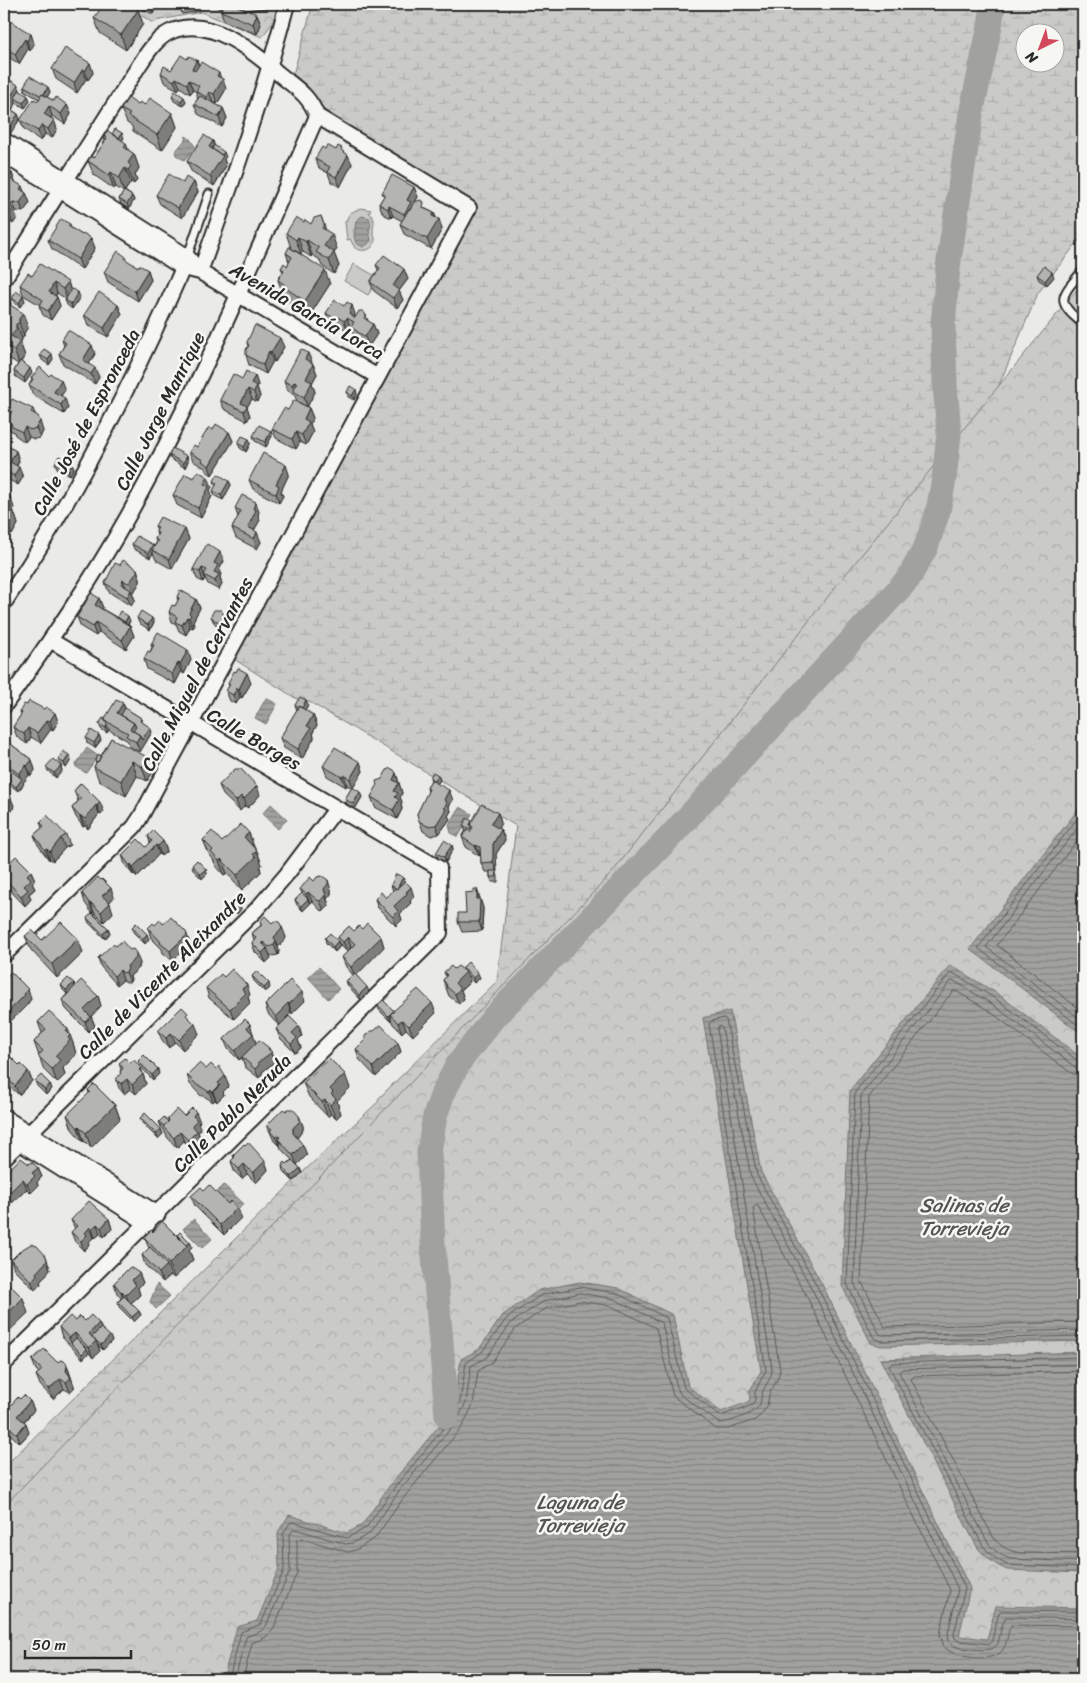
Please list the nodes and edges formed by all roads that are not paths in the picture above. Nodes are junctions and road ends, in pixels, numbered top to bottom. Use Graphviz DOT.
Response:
graph roads {
  1 [pos="221,4"];
  2 [pos="263,4"];
  3 [pos="287,4"];
  4 [pos="271,67"];
  5 [pos="317,116"];
  6 [pos="4,140"];
  7 [pos="4,155"];
  8 [pos="63,185"];
  9 [pos="209,194"];
  10 [pos="185,263"];
  11 [pos="1083,270"];
  12 [pos="200,272"];
  13 [pos="4,279"];
  14 [pos="238,294"];
  15 [pos="1083,324"];
  16 [pos="378,377"];
  17 [pos="4,603"];
  18 [pos="50,640"];
  19 [pos="4,706"];
  20 [pos="191,724"];
  21 [pos="336,809"];
  22 [pos="439,868"];
  23 [pos="4,955"];
  24 [pos="4,1116"];
  25 [pos="4,1133"];
  26 [pos="24,1138"];
  27 [pos="4,1158"];
  28 [pos="158,1214"];
  29 [pos="148,1224"];
  30 [pos="4,1364"];
  1 -- 2 [label="lane"];
  3 -- 4 [label="street"];
  4 -- 5 [label="street, Avenida García Lorca"];
  4 -- 8 [label="street, Avenida García Lorca"];
  4 -- 12 [label="street"];
  5 -- 14 [label="street, Calle Jorge Manrique"];
  5 -- 16 [label="street, Avenida García Lorca"];
  6 -- 8 [label="street, Avenida García Lorca"];
  7 -- 8 [label="street, Avenida García Lorca"];
  8 -- 10 [label="street, Avenida García Lorca"];
  8 -- 13 [label="street, Avenida García Lorca"];
  9 -- 10 [label="lane"];
  10 -- 12 [label="street, Avenida García Lorca"];
  10 -- 17 [label="street, Calle José de Espronceda"];
  11 -- 15 [label="lane"];
  12 -- 14 [label="street, Avenida García Lorca"];
  14 -- 16 [label="street, Avenida García Lorca"];
  14 -- 18 [label="street, Calle Jorge Manrique"];
  16 -- 20 [label="street, Calle Miguel de Cervantes"];
  18 -- 19 [label="street, Calle Jorge Manrique"];
  18 -- 20 [label="street, Calle Borges"];
  20 -- 21 [label="street, Calle Borges"];
  20 -- 23 [label="street, Calle Miguel de Cervantes"];
  21 -- 22 [label="street, Calle Borges"];
  21 -- 26 [label="street, Calle de Vicente Aleixandre"];
  22 -- 28 [label="street, Calle Pablo Neruda"];
  24 -- 26 [label="street"];
  25 -- 26 [label="street"];
  26 -- 27 [label="street, Calle de Vicente Aleixandre"];
  26 -- 28 [label="street"];
  26 -- 29 [label="street"];
  28 -- 29 [label="street, Calle Pablo Neruda"];
  29 -- 30 [label="street, Calle Pablo Neruda"];
}
